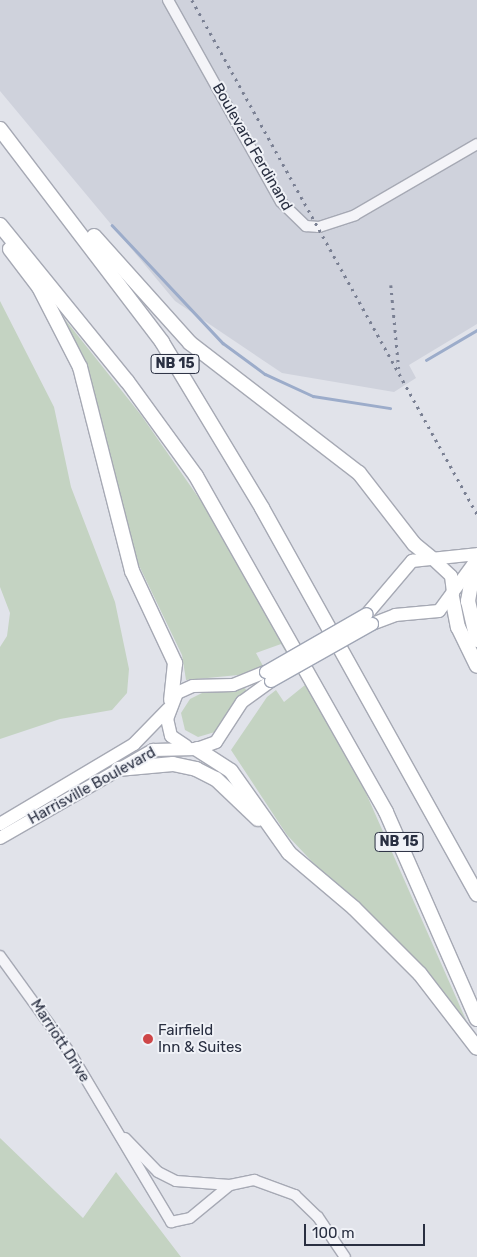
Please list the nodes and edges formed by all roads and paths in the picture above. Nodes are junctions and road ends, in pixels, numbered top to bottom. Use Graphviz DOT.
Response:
graph roads {
  1 [pos="168,0"];
  2 [pos="0,129"];
  3 [pos="477,144"];
  4 [pos="36,171"];
  5 [pos="0,225"];
  6 [pos="0,237"];
  7 [pos="431,558"];
  8 [pos="476,558"];
  9 [pos="452,597"];
  10 [pos="369,619"];
  11 [pos="477,640"];
  12 [pos="477,666"];
  13 [pos="268,676"];
  14 [pos="169,704"];
  15 [pos="192,748"];
  16 [pos="118,769"];
  17 [pos="0,824"];
  18 [pos="275,835"];
  19 [pos="0,838"];
  20 [pos="477,894"];
  21 [pos="0,956"];
  22 [pos="477,1019"];
  23 [pos="477,1048"];
  24 [pos="115,1129"];
  25 [pos="230,1185"];
  26 [pos="345,1257"];
  1 -- 3 [label="street, Boulevard Ferdinand"];
  2 -- 4 [label="highway, NB 15"];
  4 -- 7 [label="highway"];
  4 -- 20 [label="highway, NB 15"];
  5 -- 22 [label="highway, NB 15"];
  6 -- 14 [label="highway"];
  7 -- 8 [label="main road"];
  7 -- 9 [label="main road"];
  7 -- 10 [label="main road"];
  8 -- 9 [label="main road"];
  8 -- 11 [label="highway"];
  9 -- 10 [label="main road"];
  9 -- 12 [label="highway"];
  10 -- 13 [label="main road, Harrisville Boulevard, bridge"];
  13 -- 14 [label="main road, Harrisville Boulevard"];
  13 -- 15 [label="main road, Harrisville Boulevard"];
  14 -- 15 [label="main road"];
  14 -- 17 [label="main road, Harrisville Boulevard"];
  15 -- 16 [label="main road, Harrisville Boulevard"];
  15 -- 18 [label="highway"];
  16 -- 18 [label="highway"];
  16 -- 19 [label="main road, Harrisville Boulevard"];
  18 -- 23 [label="highway"];
  21 -- 24 [label="street, Marriott Drive"];
  24 -- 25 [label="street, Marriott Drive"];
  24 -- 25 [label="street, Marriott Drive"];
  25 -- 26 [label="street, Marriott Drive"];
}
